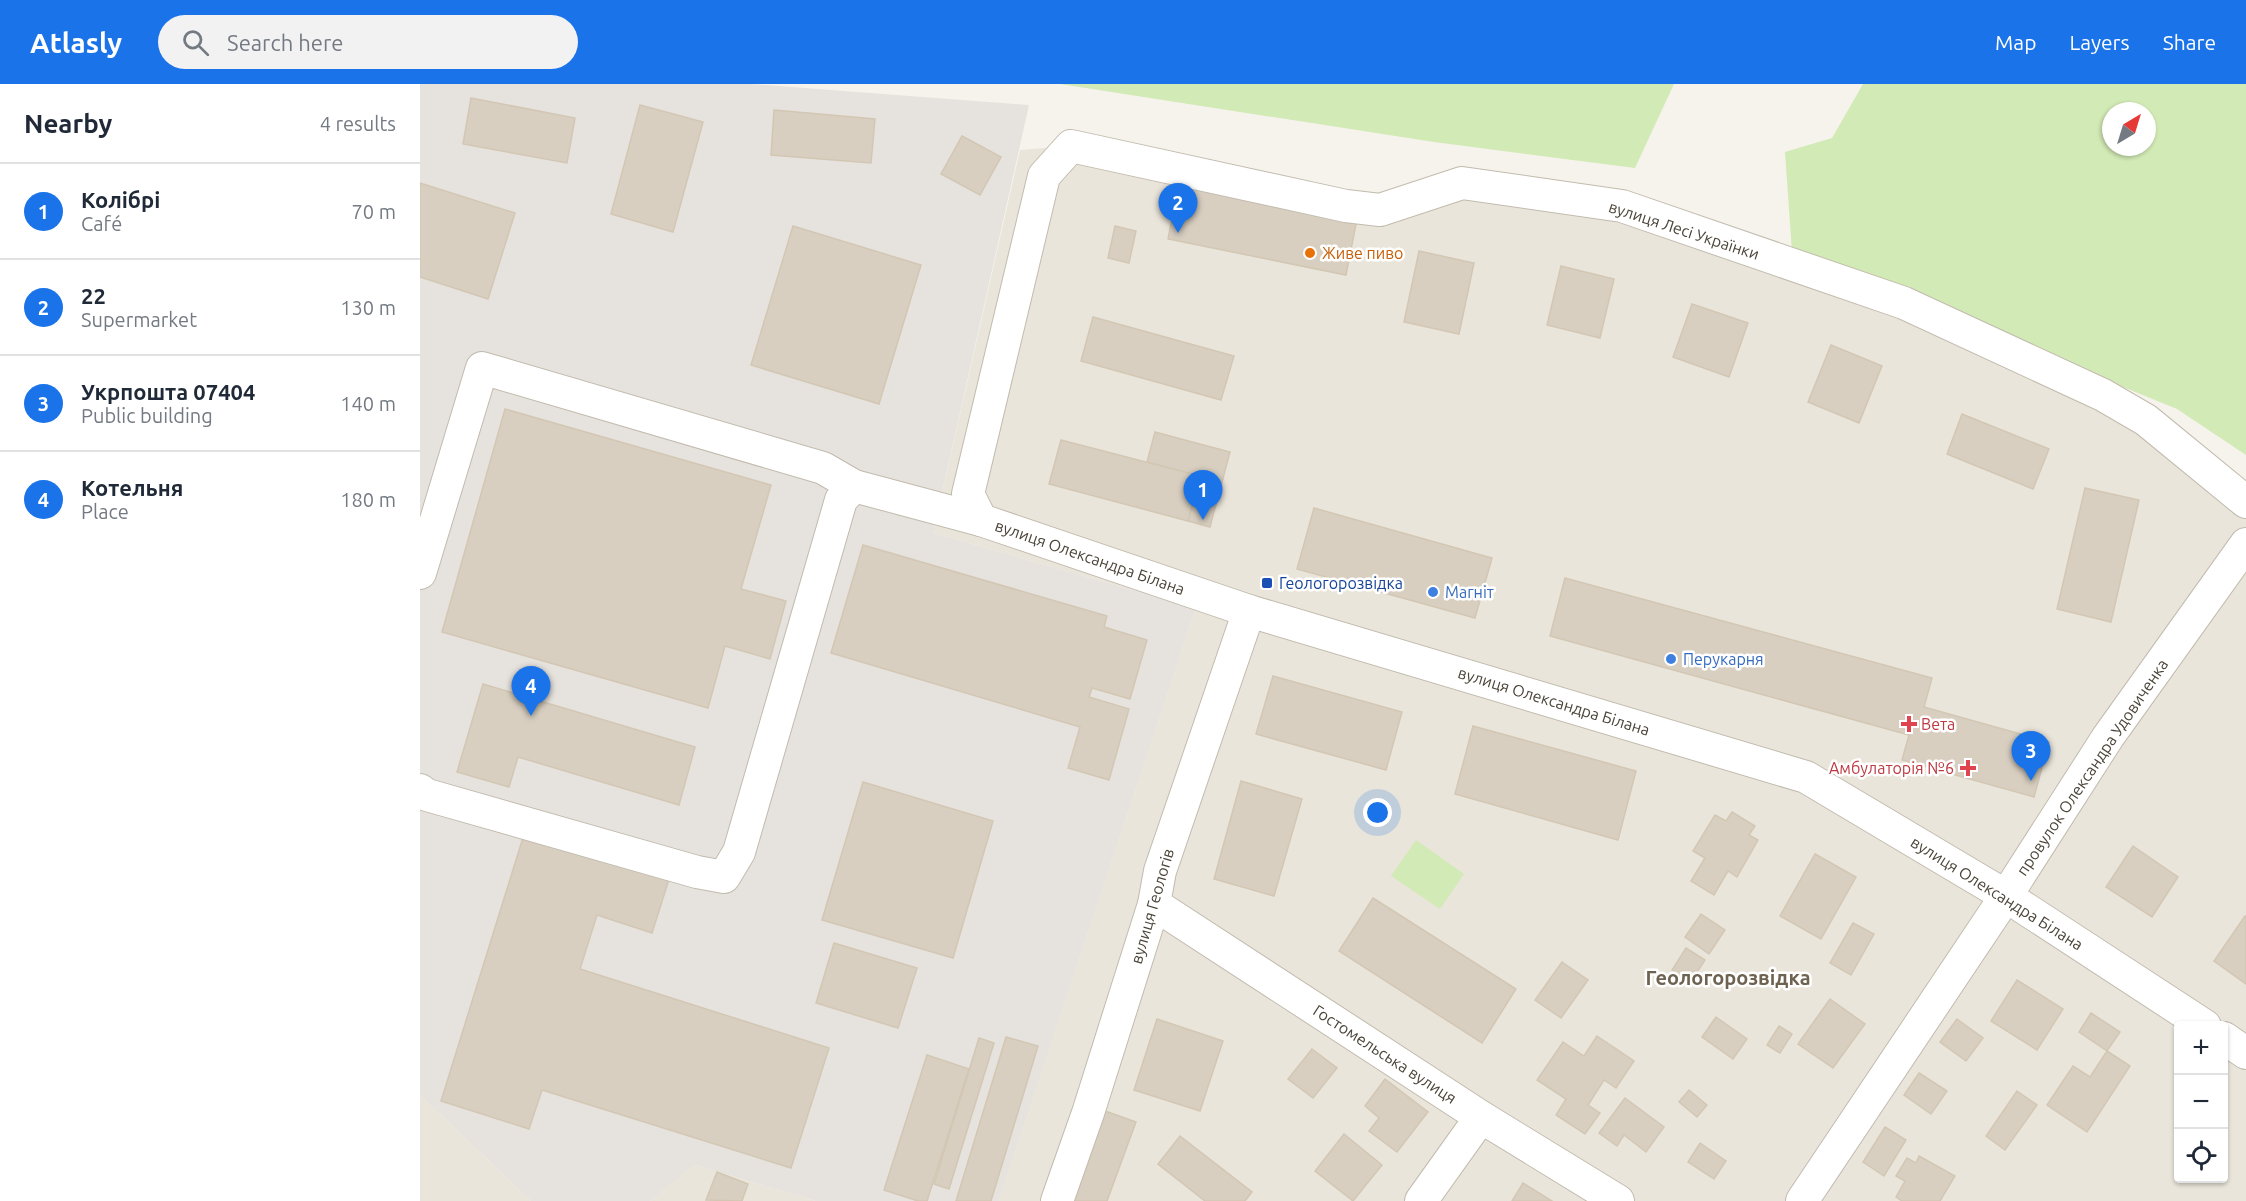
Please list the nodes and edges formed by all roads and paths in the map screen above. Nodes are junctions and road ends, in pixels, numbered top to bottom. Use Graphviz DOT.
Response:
graph roads {
  1 [pos="854,486"];
  2 [pos="2246,502"];
  3 [pos="981,520"];
  4 [pos="2246,544"];
  5 [pos="420,573"];
  6 [pos="1249,611"];
  7 [pos="420,790"];
  8 [pos="2006,896"];
  9 [pos="1154,904"];
  10 [pos="2197,1021"];
  11 [pos="2228,1041"];
  12 [pos="2246,1053"];
  13 [pos="1481,1117"];
  14 [pos="1057,1201"];
  15 [pos="1421,1201"];
  16 [pos="1618,1201"];
  17 [pos="1802,1201"];
  1 -- 3 [label="street, вулиця Олександра Білана"];
  1 -- 5 [label="street, вулиця Олександра Білана"];
  1 -- 7 [label="street"];
  2 -- 3 [label="street, вулиця Лесі Українки"];
  3 -- 6 [label="street, вулиця Олександра Білана"];
  4 -- 8 [label="street, провулок Олександра Удовиченка"];
  6 -- 8 [label="street, вулиця Олександра Білана"];
  6 -- 9 [label="street, вулиця Геологів"];
  8 -- 10 [label="street, вулиця Олександра Білана"];
  8 -- 17 [label="street, провулок Олександра Удовиченка"];
  9 -- 13 [label="street, Гостомельська вулиця"];
  9 -- 14 [label="street, вулиця Геологів"];
  11 -- 12 [label="street"];
  13 -- 15 [label="street"];
  13 -- 16 [label="street, Гостомельська вулиця"];
}
